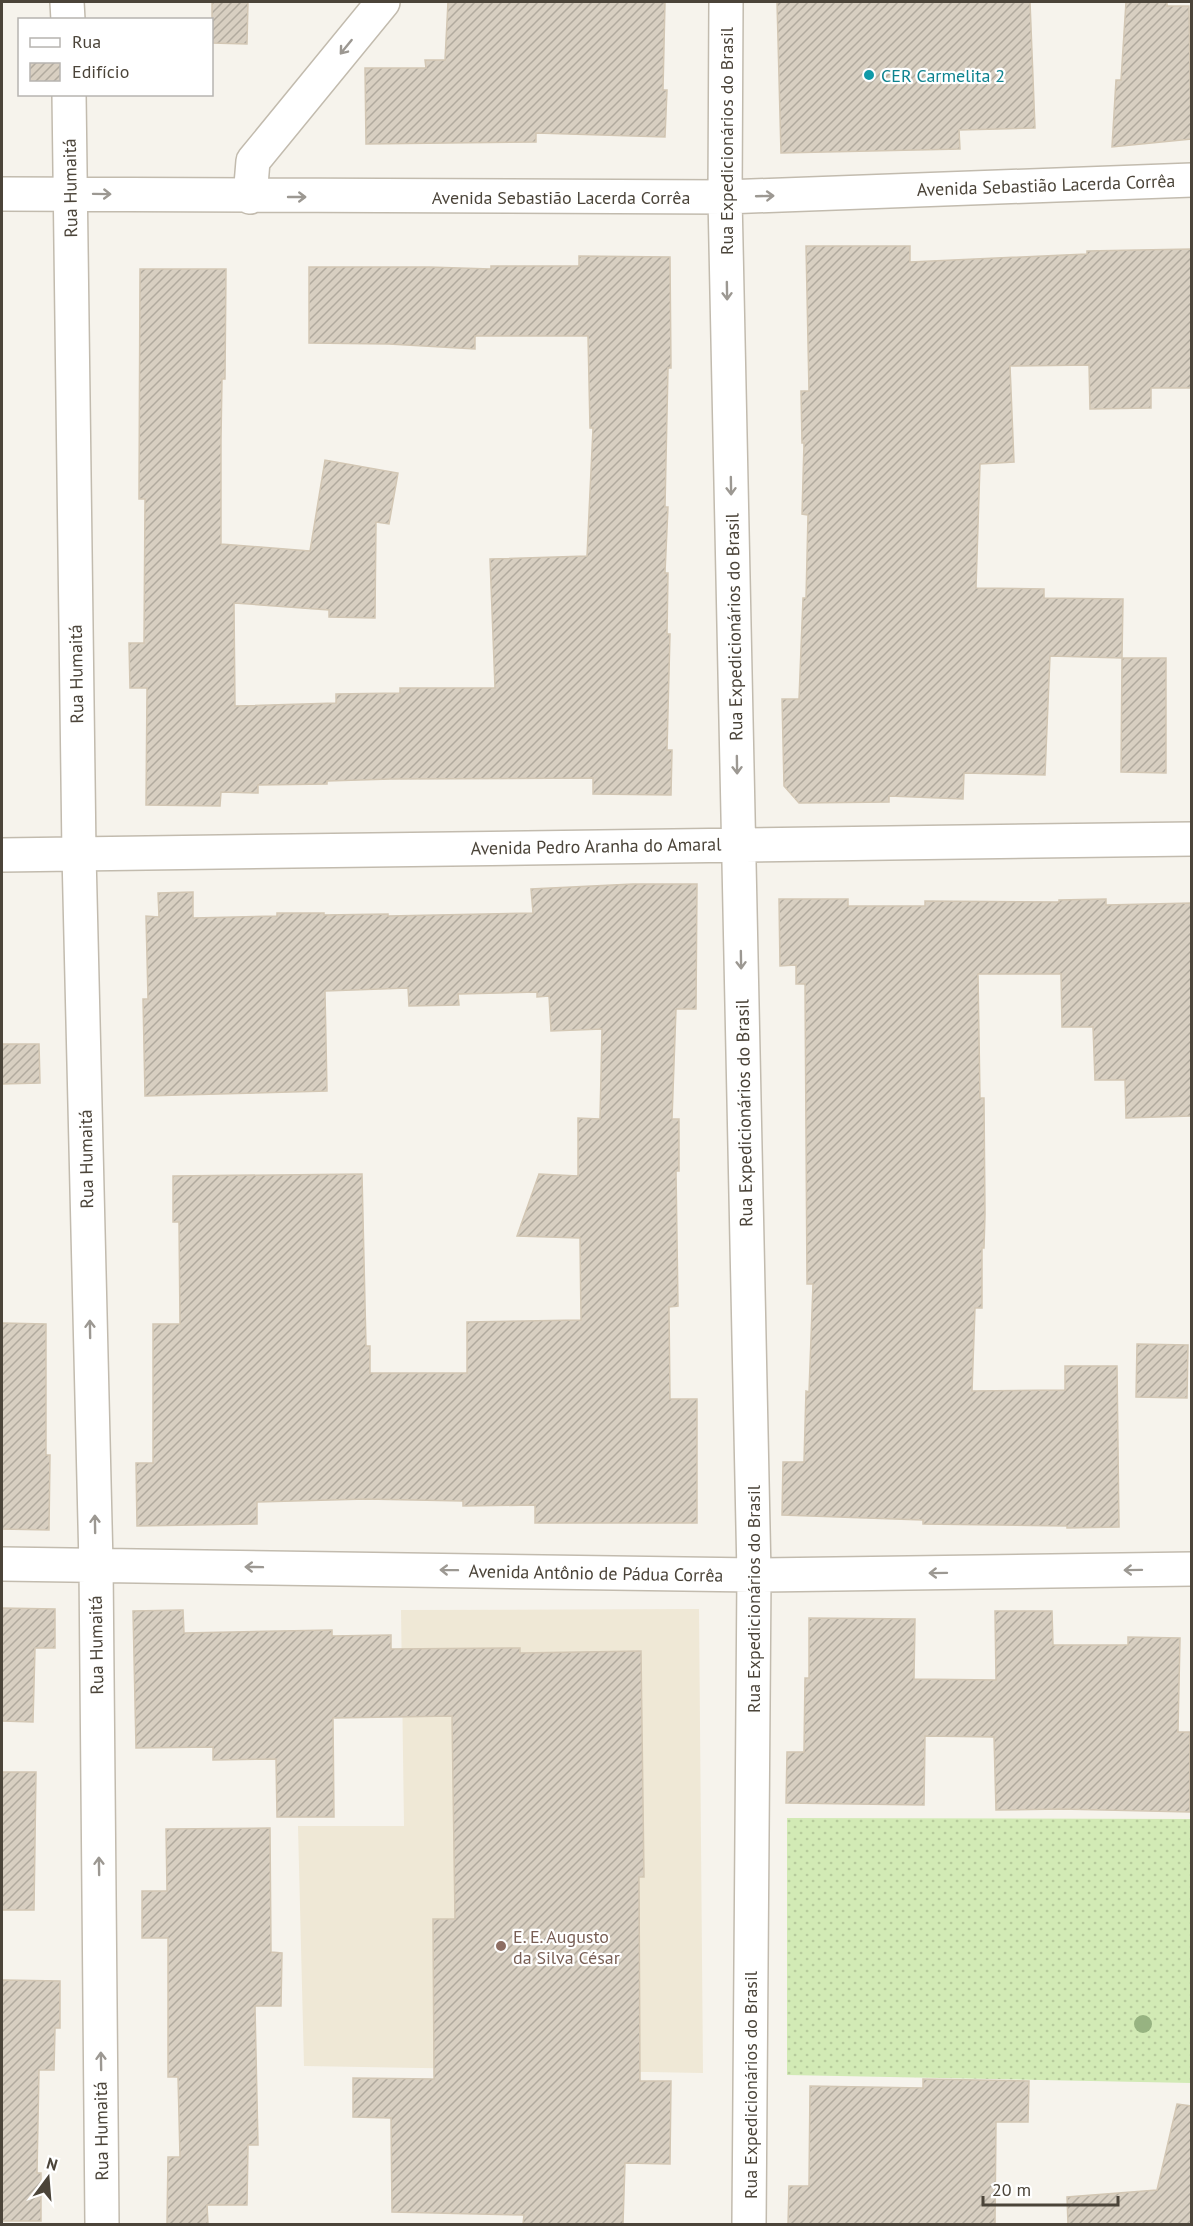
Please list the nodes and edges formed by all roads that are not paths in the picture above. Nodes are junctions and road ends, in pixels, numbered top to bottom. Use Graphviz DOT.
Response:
graph roads {
  1 [pos="68,2"];
  2 [pos="383,2"];
  3 [pos="726,2"];
  4 [pos="68,18"];
  5 [pos="69,96"];
  6 [pos="1191,180"];
  7 [pos="70,193"];
  8 [pos="2,194"];
  9 [pos="250,196"];
  10 [pos="725,198"];
  11 [pos="1191,839"];
  12 [pos="739,844"];
  13 [pos="79,854"];
  14 [pos="2,855"];
  15 [pos="2,1564"];
  16 [pos="96,1565"];
  17 [pos="1191,1569"];
  18 [pos="754,1575"];
  19 [pos="102,2224"];
  20 [pos="749,2224"];
  1 -- 4 [label="street"];
  2 -- 9 [label="street, one-way"];
  3 -- 10 [label="street, Rua Expedicionários do Brasil"];
  5 -- 7 [label="street, Rua Humaitá"];
  10 -- 6 [label="street, Avenida Sebastião Lacerda Corrêa, one-way"];
  7 -- 8 [label="street, Avenida Sebastião Lacerda Corrêa"];
  7 -- 9 [label="street, Avenida Sebastião Lacerda Corrêa, one-way"];
  7 -- 13 [label="street, Rua Humaitá"];
  9 -- 10 [label="street, Avenida Sebastião Lacerda Corrêa, one-way"];
  10 -- 12 [label="street, Rua Expedicionários do Brasil, one-way"];
  11 -- 12 [label="street, Avenida Pedro Aranha do Amaral"];
  12 -- 13 [label="street, Avenida Pedro Aranha do Amaral"];
  12 -- 18 [label="street, Rua Expedicionários do Brasil, one-way"];
  13 -- 14 [label="street, Avenida Pedro Aranha do Amaral"];
  16 -- 13 [label="street, Rua Humaitá, one-way"];
  15 -- 16 [label="street, Avenida Antônio de Pádua Corrêa"];
  18 -- 16 [label="street, Avenida Antônio de Pádua Corrêa, one-way"];
  19 -- 16 [label="street, Rua Humaitá, one-way"];
  17 -- 18 [label="street, Avenida Antônio de Pádua Corrêa, one-way"];
  18 -- 20 [label="street, Rua Expedicionários do Brasil"];
}
